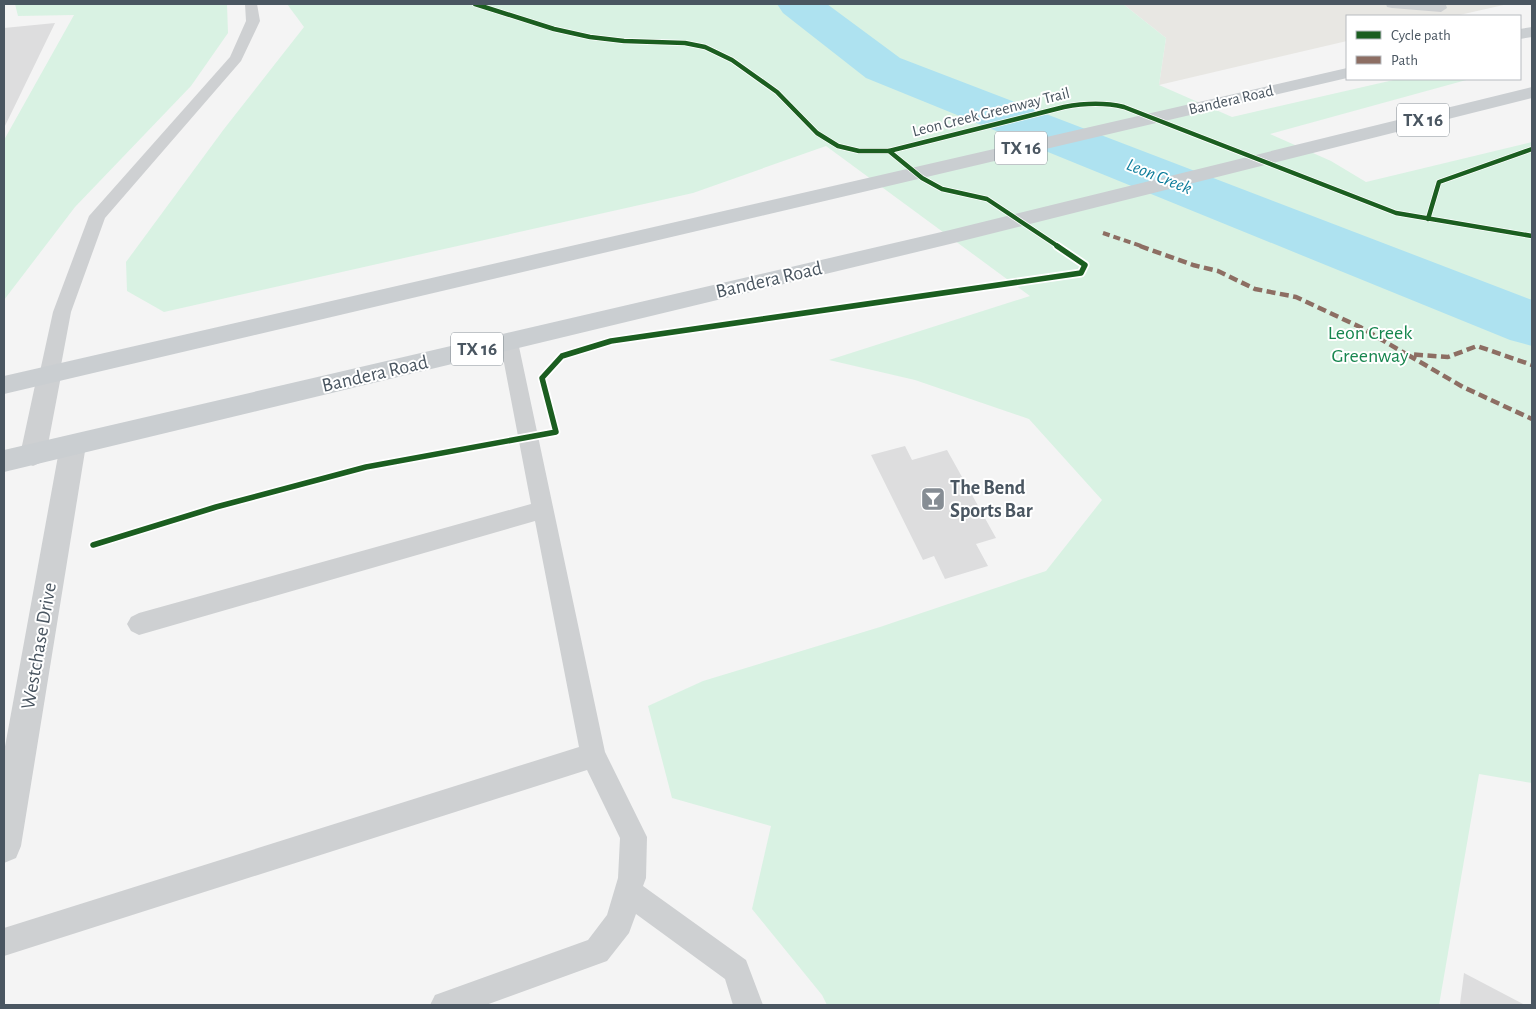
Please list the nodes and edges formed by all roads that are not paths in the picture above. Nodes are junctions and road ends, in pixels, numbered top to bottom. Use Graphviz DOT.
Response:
graph roads {
  1 [pos="251,4"];
  2 [pos="1392,4"];
  3 [pos="1442,8"];
  4 [pos="1346,73"];
  5 [pos="1532,92"];
  6 [pos="509,342"];
  7 [pos="49,376"];
  8 [pos="4,385"];
  9 [pos="73,445"];
  10 [pos="33,455"];
  11 [pos="4,461"];
  12 [pos="542,510"];
  13 [pos="139,624"];
  14 [pos="593,755"];
  15 [pos="4,846"];
  16 [pos="628,892"];
  17 [pos="4,942"];
  18 [pos="445,1005"];
  19 [pos="748,1005"];
  1 -- 7 [label="lane"];
  2 -- 3 [label="lane"];
  4 -- 7 [label="main road, Bandera Road / TX 16"];
  5 -- 6 [label="main road, Bandera Road / TX 16"];
  6 -- 9 [label="main road, Bandera Road / TX 16"];
  6 -- 12 [label="lane"];
  7 -- 8 [label="main road, Bandera Road / TX 16"];
  7 -- 10 [label="street"];
  9 -- 10 [label="main road, Bandera Road / TX 16"];
  9 -- 15 [label="street, Westchase Drive"];
  10 -- 11 [label="main road, Bandera Road / TX 16"];
  12 -- 13 [label="lane"];
  12 -- 14 [label="lane"];
  14 -- 16 [label="lane"];
  14 -- 17 [label="lane"];
  16 -- 18 [label="lane"];
  16 -- 19 [label="lane"];
}
